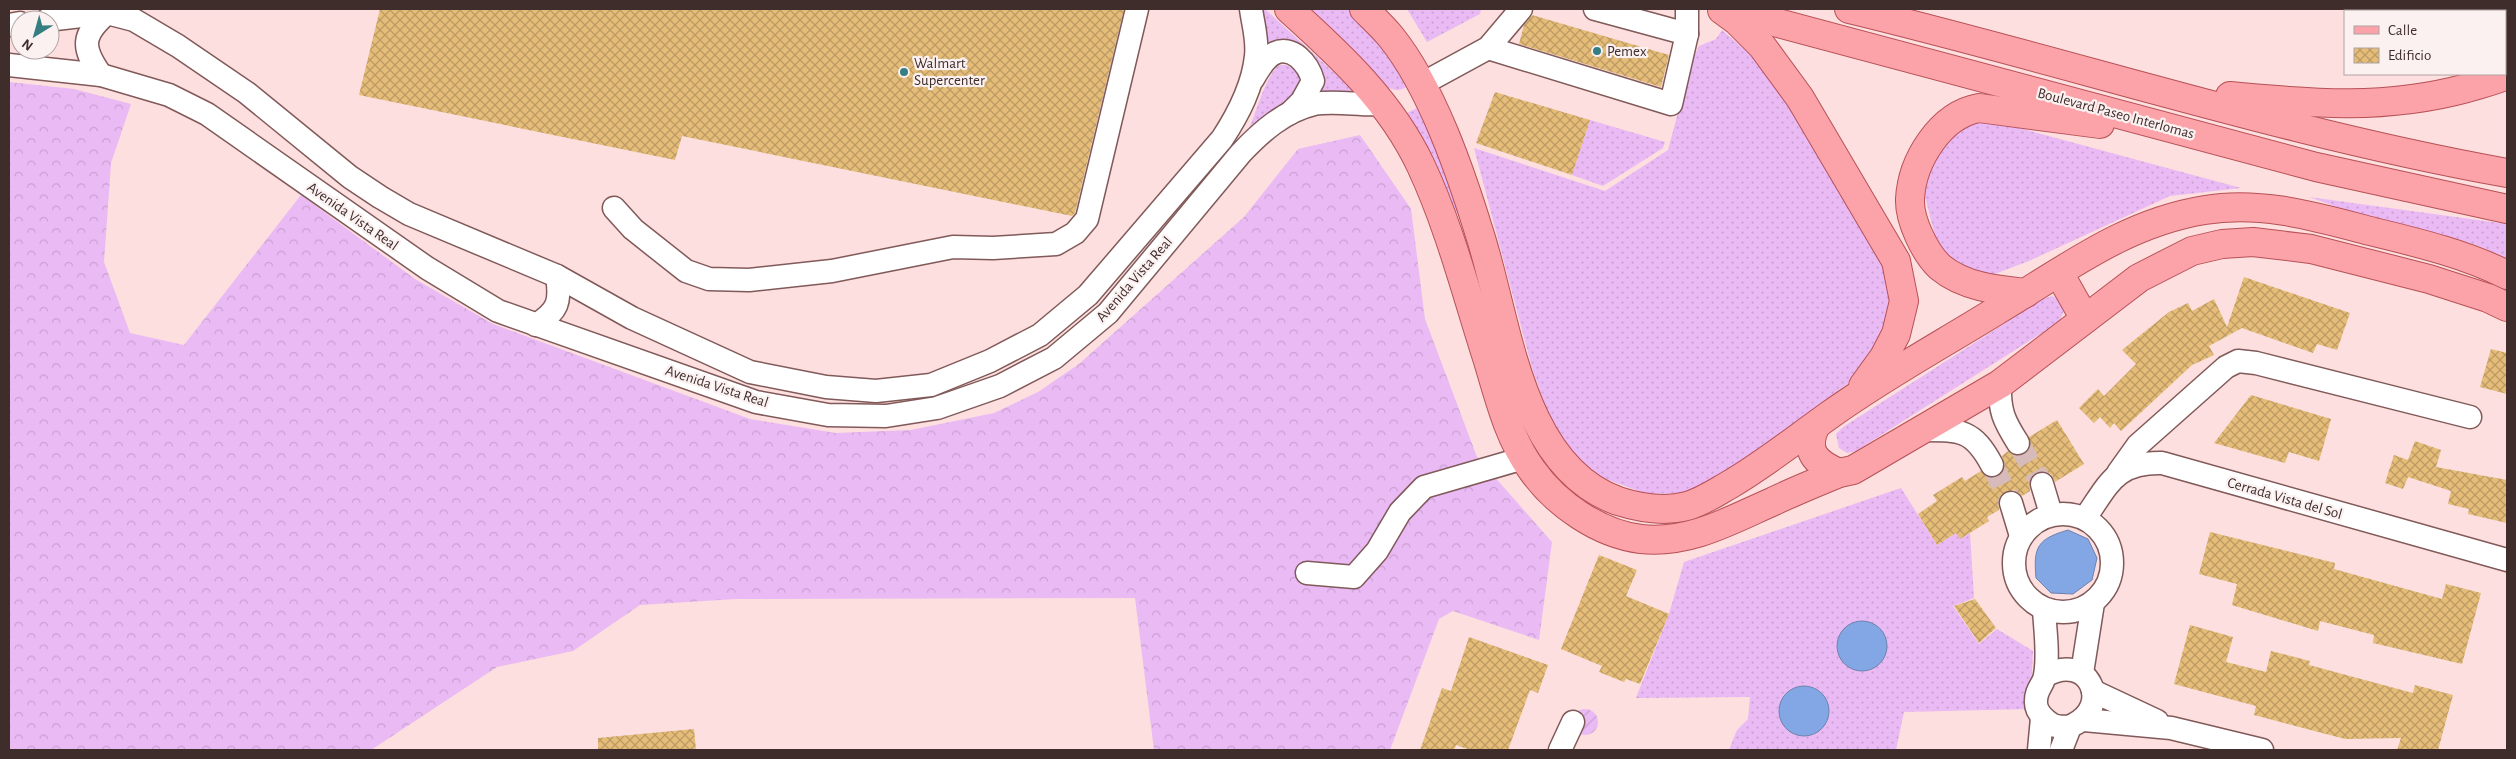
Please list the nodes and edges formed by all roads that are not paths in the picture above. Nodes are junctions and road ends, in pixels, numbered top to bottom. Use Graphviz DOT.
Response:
graph roads {
  1 [pos="1137,9"];
  2 [pos="1251,9"];
  3 [pos="1289,9"];
  4 [pos="1364,9"];
  5 [pos="1521,9"];
  6 [pos="1595,9"];
  7 [pos="1687,9"];
  8 [pos="1721,9"];
  9 [pos="1726,9"];
  10 [pos="1849,9"];
  11 [pos="107,13"];
  12 [pos="60,18"];
  13 [pos="1687,34"];
  14 [pos="1488,48"];
  15 [pos="9,65"];
  16 [pos="101,74"];
  17 [pos="2507,75"];
  18 [pos="1420,84"];
  19 [pos="1249,88"];
  20 [pos="2147,88"];
  21 [pos="1384,104"];
  22 [pos="1289,114"];
  23 [pos="2217,140"];
  24 [pos="2507,173"];
  25 [pos="614,208"];
  26 [pos="2507,209"];
  27 [pos="2059,273"];
  28 [pos="2507,275"];
  29 [pos="557,276"];
  30 [pos="2026,294"];
  31 [pos="2507,307"];
  32 [pos="2085,319"];
  33 [pos="536,325"];
  34 [pos="2000,384"];
  35 [pos="1858,395"];
  36 [pos="2470,417"];
  37 [pos="1815,427"];
  38 [pos="1922,430"];
  39 [pos="2018,443"];
  40 [pos="1524,458"];
  41 [pos="1992,465"];
  42 [pos="1839,473"];
  43 [pos="2117,474"];
  44 [pos="2042,484"];
  45 [pos="2011,503"];
  46 [pos="2051,514"];
  47 [pos="2085,518"];
  48 [pos="2020,536"];
  49 [pos="2507,560"];
  50 [pos="1308,573"];
  51 [pos="2093,603"];
  52 [pos="2044,609"];
  53 [pos="2045,676"];
  54 [pos="2088,682"];
  55 [pos="2042,718"];
  56 [pos="1573,722"];
  57 [pos="2077,723"];
  58 [pos="2171,728"];
  59 [pos="1560,750"];
  60 [pos="2039,750"];
  61 [pos="2062,750"];
  62 [pos="2262,750"];
  1 -- 25 [label="street"];
  2 -- 19 [label="street, Avenida Vista Real"];
  3 -- 21 [label="main road"];
  4 -- 18 [label="main road"];
  5 -- 14 [label="street"];
  6 -- 13 [label="street"];
  7 -- 13 [label="street"];
  8 -- 35 [label="main road"];
  9 -- 23 [label="main road, Boulevard Paseo Interlomas"];
  10 -- 20 [label="main road"];
  11 -- 12 [label="street, Avenida Vista Real"];
  11 -- 16 [label="street"];
  11 -- 29 [label="street, Avenida Vista Real"];
  13 -- 14 [label="street"];
  14 -- 18 [label="street"];
  15 -- 16 [label="street, Avenida Vista Real"];
  16 -- 33 [label="street, Avenida Vista Real"];
  17 -- 20 [label="main road"];
  18 -- 21 [label="main road"];
  18 -- 37 [label="main road"];
  19 -- 22 [label="street"];
  19 -- 29 [label="street, Avenida Vista Real"];
  20 -- 24 [label="main road"];
  21 -- 22 [label="street, Avenida Vista Real"];
  21 -- 40 [label="main road"];
  22 -- 33 [label="street, Avenida Vista Real"];
  23 -- 26 [label="main road, Boulevard Paseo Interlomas"];
  23 -- 30 [label="main road"];
  27 -- 28 [label="main road"];
  27 -- 30 [label="main road"];
  27 -- 32 [label="main road"];
  29 -- 33 [label="street"];
  30 -- 35 [label="main road"];
  31 -- 32 [label="main road"];
  32 -- 34 [label="main road"];
  34 -- 38 [label="main road"];
  34 -- 39 [label="street"];
  35 -- 37 [label="main road"];
  36 -- 43 [label="street"];
  37 -- 42 [label="main road"];
  38 -- 41 [label="street"];
  38 -- 42 [label="main road"];
  40 -- 42 [label="main road"];
  40 -- 50 [label="street"];
  43 -- 47 [label="street, Cerrada Vista del Sol"];
  43 -- 49 [label="street, Cerrada Vista del Sol"];
  44 -- 46 [label="street"];
  45 -- 48 [label="street"];
  46 -- 47 [label="street"];
  46 -- 48 [label="street"];
  47 -- 51 [label="street"];
  48 -- 52 [label="street"];
  51 -- 52 [label="street"];
  51 -- 54 [label="street"];
  52 -- 53 [label="street"];
  53 -- 54 [label="street"];
  53 -- 55 [label="street"];
  54 -- 57 [label="street"];
  54 -- 58 [label="street"];
  55 -- 57 [label="street"];
  55 -- 60 [label="street"];
  56 -- 59 [label="street"];
  57 -- 58 [label="street"];
  57 -- 61 [label="street"];
  58 -- 62 [label="street"];
}
